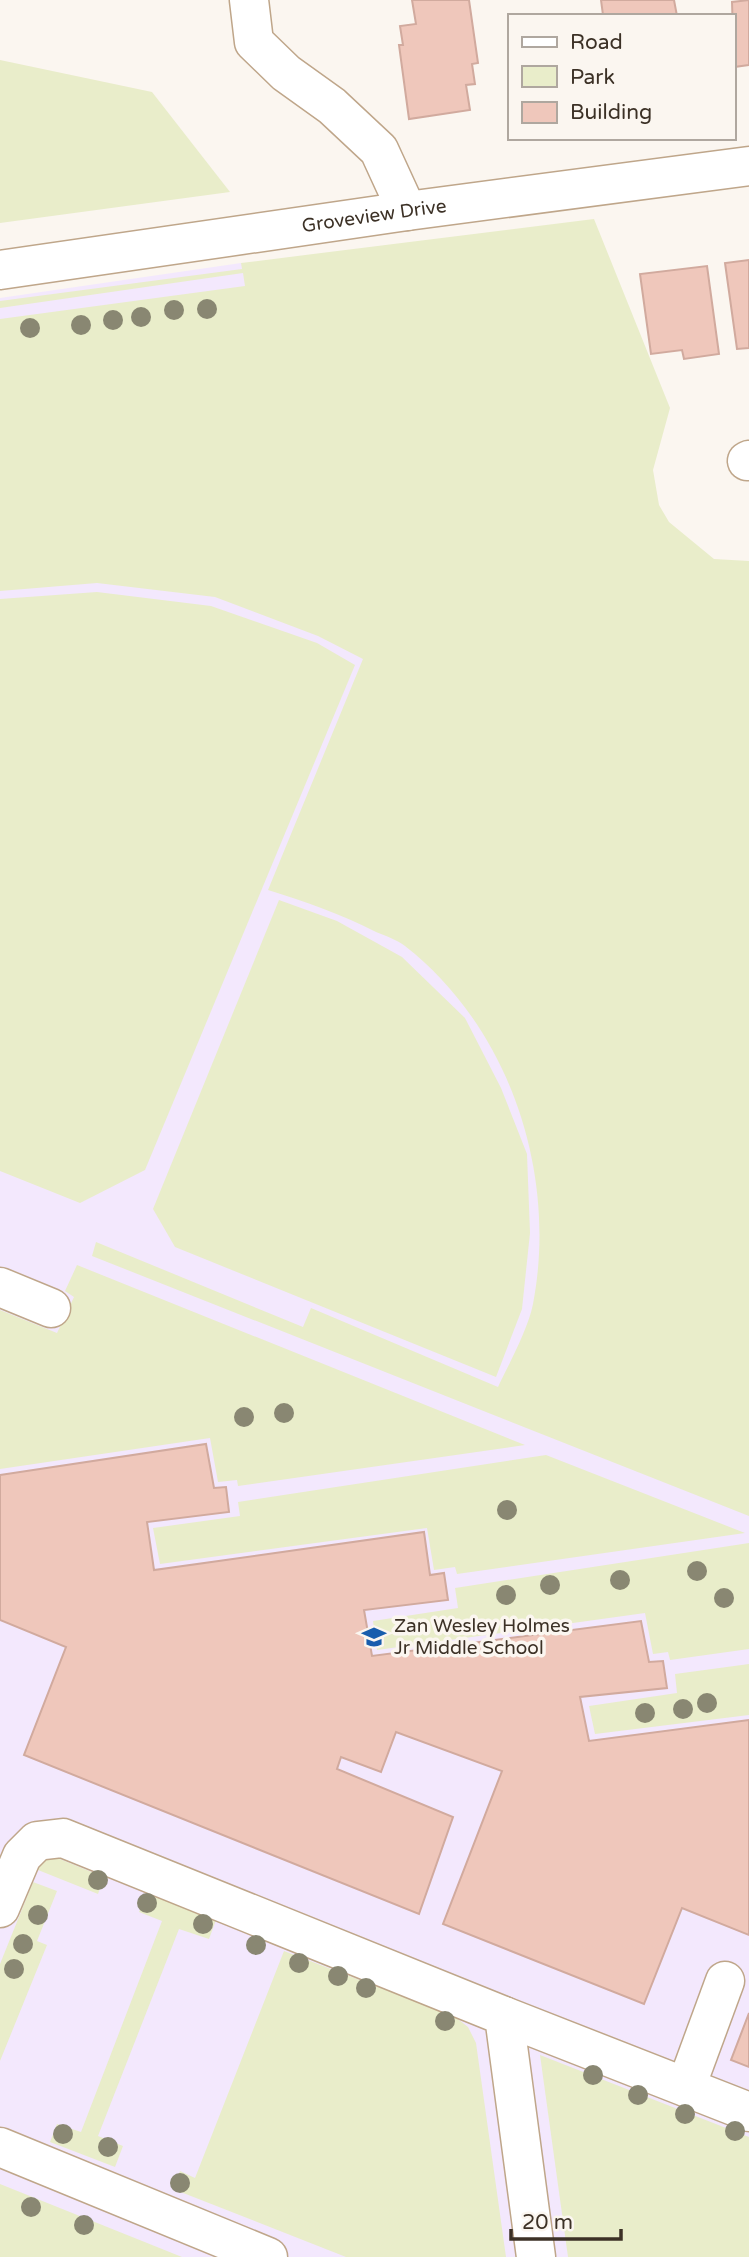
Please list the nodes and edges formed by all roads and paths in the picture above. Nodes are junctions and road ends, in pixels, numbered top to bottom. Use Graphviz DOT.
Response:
graph roads {
  1 [pos="248,0"];
  2 [pos="749,166"];
  3 [pos="407,211"];
  4 [pos="0,270"];
  5 [pos="0,1287"];
  6 [pos="51,1308"];
  7 [pos="0,1908"];
  8 [pos="725,1981"];
  9 [pos="505,2016"];
  10 [pos="686,2087"];
  11 [pos="749,2112"];
  12 [pos="0,2147"];
  13 [pos="268,2257"];
  14 [pos="536,2257"];
  1 -- 3 [label="street"];
  2 -- 3 [label="street, Groveview Drive"];
  3 -- 4 [label="street, Groveview Drive"];
  5 -- 6 [label="street"];
  7 -- 9 [label="street"];
  8 -- 10 [label="street"];
  9 -- 10 [label="street"];
  9 -- 14 [label="street"];
  10 -- 11 [label="street"];
  12 -- 13 [label="street"];
}
